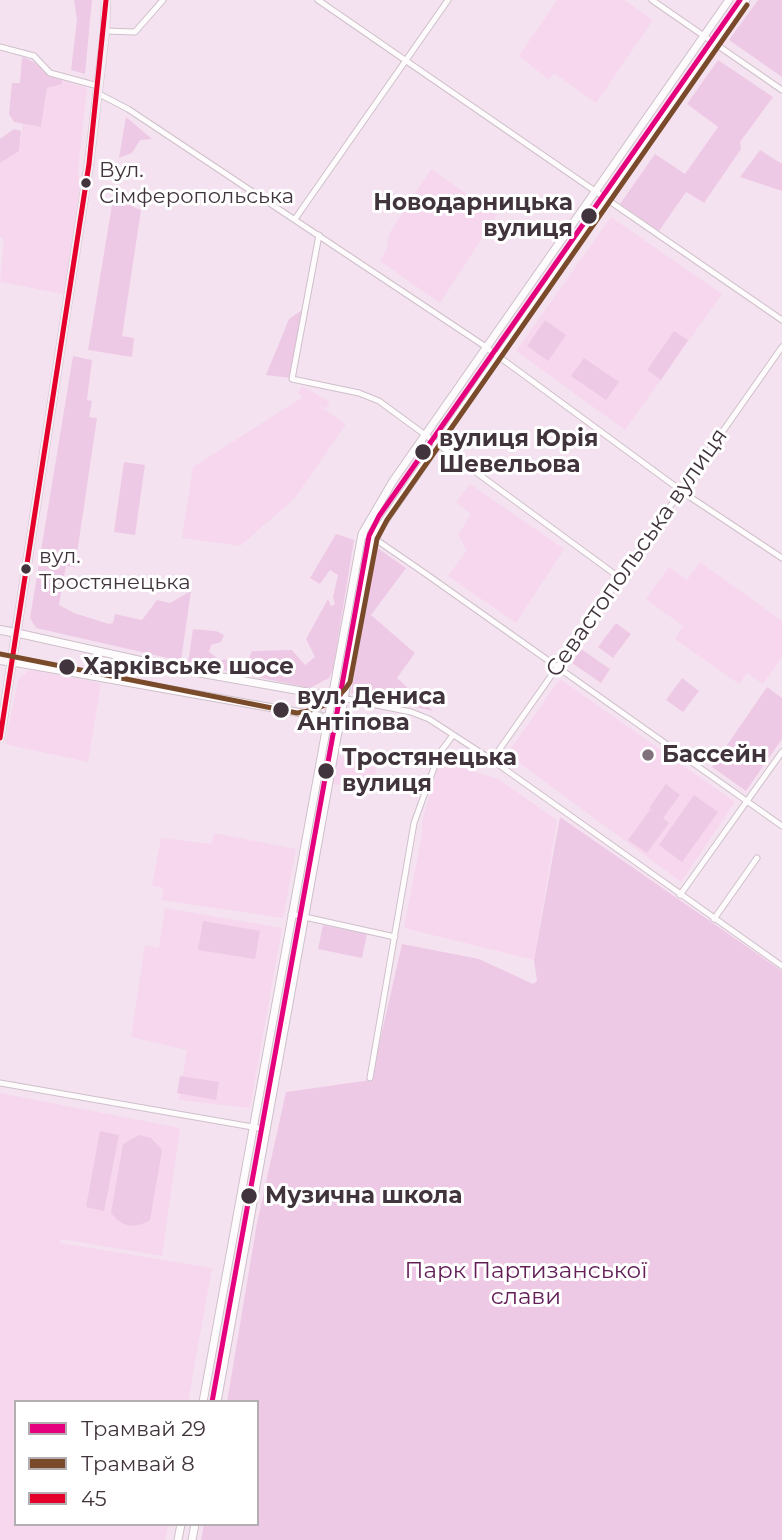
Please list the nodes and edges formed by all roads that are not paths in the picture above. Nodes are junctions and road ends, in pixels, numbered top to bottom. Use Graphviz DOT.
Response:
graph roads {
  1 [pos="106,0"];
  2 [pos="163,0"];
  3 [pos="318,0"];
  4 [pos="448,0"];
  5 [pos="652,0"];
  6 [pos="729,0"];
  7 [pos="746,0"];
  8 [pos="105,32"];
  9 [pos="704,36"];
  10 [pos="715,44"];
  11 [pos="0,47"];
  12 [pos="406,61"];
  13 [pos="782,89"];
  14 [pos="99,90"];
  15 [pos="595,192"];
  16 [pos="606,200"];
  17 [pos="295,219"];
  18 [pos="319,235"];
  19 [pos="782,320"];
  20 [pos="782,347"];
  21 [pos="487,348"];
  22 [pos="497,355"];
  23 [pos="425,436"];
  24 [pos="435,444"];
  25 [pos="680,489"];
  26 [pos="362,534"];
  27 [pos="373,538"];
  28 [pos="782,558"];
  29 [pos="620,578"];
  30 [pos="0,630"];
  31 [pos="17,633"];
  32 [pos="0,660"];
  33 [pos="13,662"];
  34 [pos="558,667"];
  35 [pos="331,697"];
  36 [pos="342,698"];
  37 [pos="327,718"];
  38 [pos="338,720"];
  39 [pos="453,735"];
  40 [pos="0,738"];
  41 [pos="782,752"];
  42 [pos="492,760"];
  43 [pos="748,801"];
  44 [pos="782,826"];
  45 [pos="757,858"];
  46 [pos="680,895"];
  47 [pos="291,914"];
  48 [pos="302,917"];
  49 [pos="715,919"];
  50 [pos="395,937"];
  51 [pos="782,966"];
  52 [pos="370,1078"];
  53 [pos="0,1083"];
  54 [pos="253,1127"];
  55 [pos="264,1129"];
  56 [pos="203,1400"];
  57 [pos="217,1400"];
  1 -- 8 [label="main road"];
  2 -- 8 [label="street"];
  3 -- 12 [label="street"];
  4 -- 12 [label="street"];
  5 -- 9 [label="street"];
  6 -- 9 [label="street"];
  7 -- 10 [label="street"];
  8 -- 14 [label="main road"];
  9 -- 10 [label="street"];
  9 -- 15 [label="street"];
  10 -- 13 [label="street"];
  10 -- 16 [label="street"];
  11 -- 14 [label="street"];
  12 -- 15 [label="street"];
  12 -- 17 [label="street"];
  14 -- 17 [label="street"];
  14 -- 31 [label="main road"];
  15 -- 16 [label="street"];
  15 -- 21 [label="street"];
  16 -- 19 [label="street"];
  16 -- 22 [label="street"];
  17 -- 18 [label="street"];
  18 -- 21 [label="street"];
  18 -- 23 [label="street"];
  20 -- 25 [label="street, Севастопольська вулиця"];
  21 -- 22 [label="street"];
  21 -- 23 [label="street"];
  22 -- 24 [label="street"];
  22 -- 25 [label="street"];
  23 -- 24 [label="street"];
  23 -- 26 [label="street"];
  24 -- 27 [label="street"];
  24 -- 29 [label="street"];
  25 -- 28 [label="street"];
  25 -- 29 [label="street, Севастопольська вулиця"];
  26 -- 27 [label="street"];
  26 -- 35 [label="street"];
  27 -- 34 [label="street"];
  27 -- 36 [label="street"];
  29 -- 34 [label="street, Севастопольська вулиця"];
  30 -- 31 [label="main road"];
  31 -- 33 [label="main road"];
  31 -- 35 [label="street"];
  32 -- 33 [label="main road"];
  33 -- 37 [label="street"];
  33 -- 40 [label="main road"];
  34 -- 42 [label="street, Севастопольська вулиця"];
  34 -- 43 [label="street"];
  35 -- 36 [label="street"];
  35 -- 37 [label="street"];
  36 -- 38 [label="street"];
  36 -- 39 [label="street"];
  37 -- 38 [label="street"];
  37 -- 47 [label="street"];
  38 -- 48 [label="street"];
  39 -- 42 [label="street"];
  39 -- 50 [label="street"];
  41 -- 43 [label="street"];
  42 -- 46 [label="street"];
  43 -- 44 [label="street"];
  43 -- 46 [label="street"];
  45 -- 49 [label="street"];
  46 -- 49 [label="street"];
  47 -- 48 [label="street"];
  47 -- 54 [label="street"];
  48 -- 50 [label="street"];
  48 -- 55 [label="street"];
  49 -- 51 [label="street"];
  50 -- 52 [label="street"];
  53 -- 54 [label="street"];
  54 -- 55 [label="street"];
  54 -- 56 [label="street"];
  55 -- 57 [label="street"];
}
